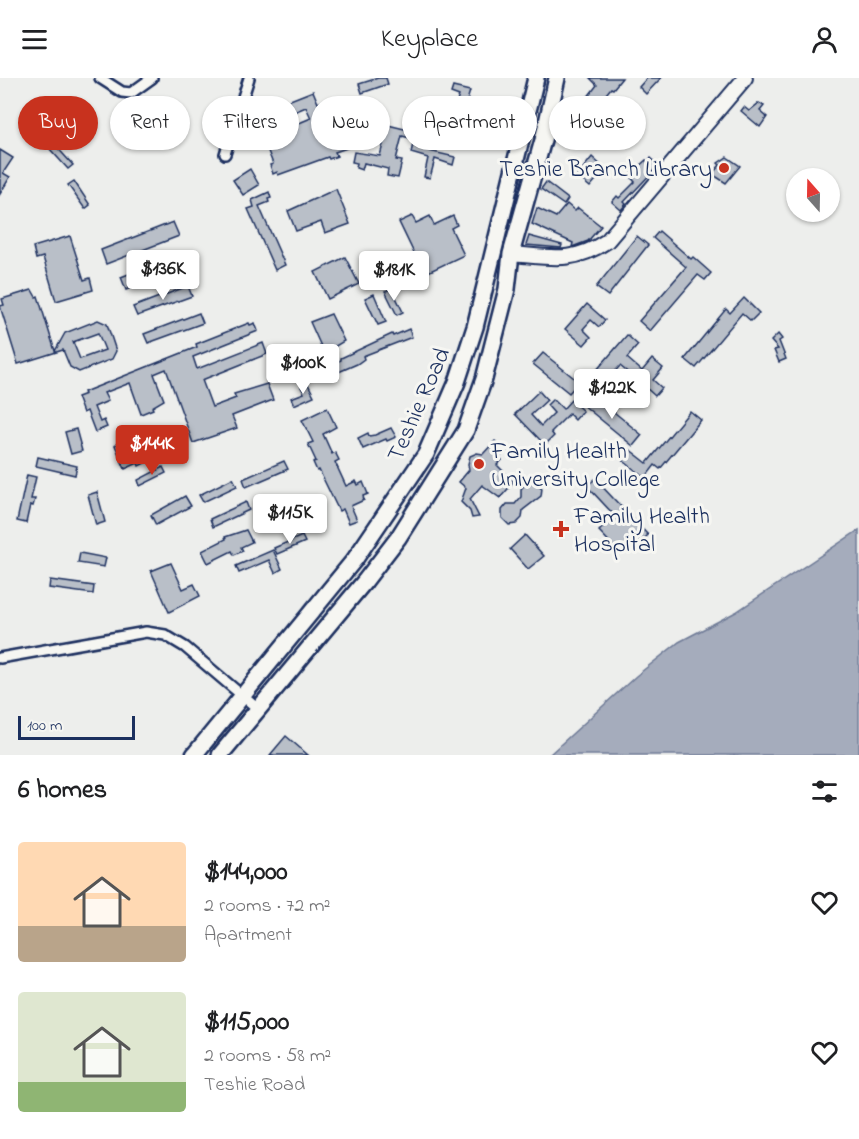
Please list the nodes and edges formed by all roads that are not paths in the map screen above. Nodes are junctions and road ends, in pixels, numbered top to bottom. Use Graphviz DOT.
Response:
graph roads {
  1 [pos="100,78"];
  2 [pos="152,78"];
  3 [pos="249,78"];
  4 [pos="536,78"];
  5 [pos="557,78"];
  6 [pos="745,78"];
  7 [pos="225,154"];
  8 [pos="511,254"];
  9 [pos="0,658"];
  10 [pos="242,694"];
  11 [pos="258,710"];
  12 [pos="194,755"];
  13 [pos="220,755"];
  1 -- 2 [label="street"];
  3 -- 7 [label="street"];
  4 -- 10 [label="main road, Teshie Road"];
  5 -- 8 [label="main road, Teshie Road"];
  6 -- 8 [label="street"];
  8 -- 11 [label="main road, Teshie Road"];
  9 -- 10 [label="street"];
  10 -- 11 [label="street"];
  10 -- 12 [label="main road, Teshie Road"];
  11 -- 13 [label="main road, Teshie Road"];
}
